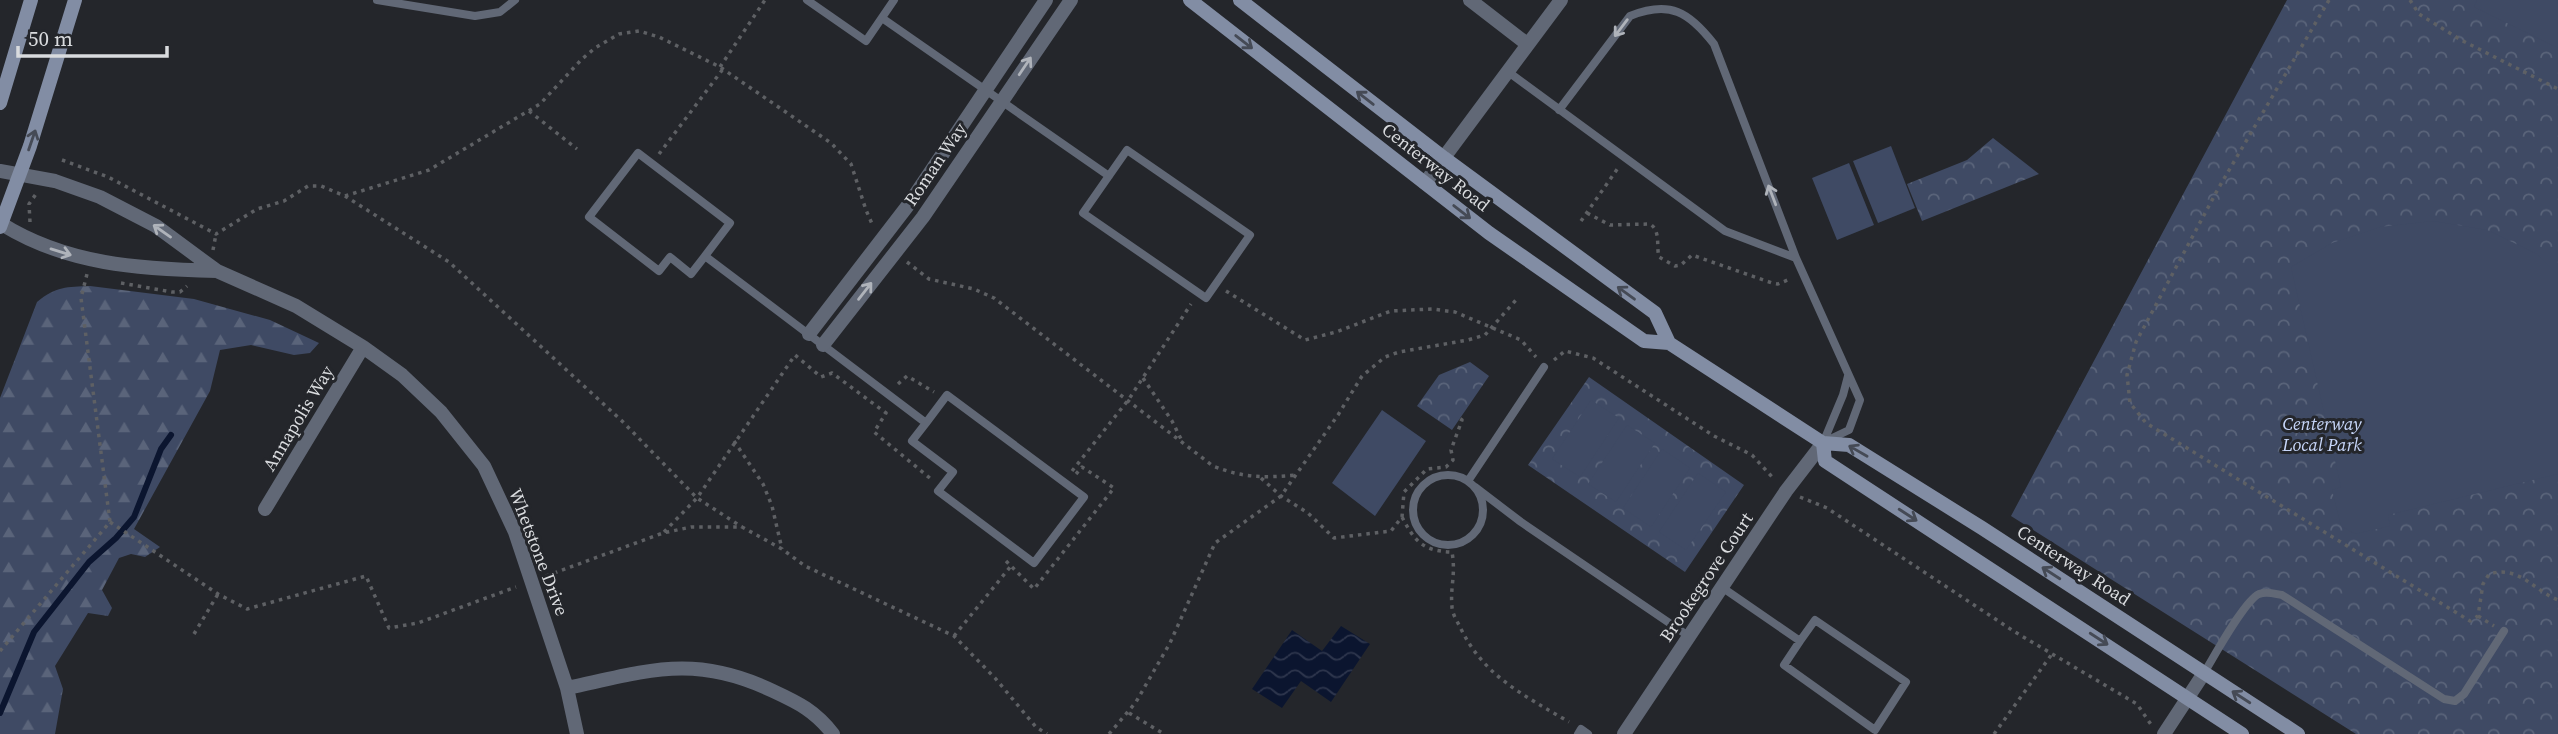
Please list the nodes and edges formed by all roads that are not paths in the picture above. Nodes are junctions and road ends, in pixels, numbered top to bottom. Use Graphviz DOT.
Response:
graph roads {
  1 [pos="31,0"];
  2 [pos="75,0"];
  3 [pos="377,0"];
  4 [pos="515,0"];
  5 [pos="807,0"];
  6 [pos="894,0"];
  7 [pos="1046,0"];
  8 [pos="1071,0"];
  9 [pos="1190,0"];
  10 [pos="1240,0"];
  11 [pos="1561,0"];
  12 [pos="1471,1"];
  13 [pos="882,18"];
  14 [pos="1527,44"];
  15 [pos="1507,71"];
  16 [pos="985,90"];
  17 [pos="1001,101"];
  18 [pos="0,103"];
  19 [pos="1559,110"];
  20 [pos="1444,158"];
  21 [pos="0,171"];
  22 [pos="20,173"];
  23 [pos="1109,176"];
  24 [pos="1425,183"];
  25 [pos="0,224"];
  26 [pos="705,256"];
  27 [pos="1796,258"];
  28 [pos="217,271"];
  29 [pos="809,334"];
  30 [pos="1669,343"];
  31 [pos="823,345"];
  32 [pos="363,347"];
  33 [pos="1544,367"];
  34 [pos="1848,376"];
  35 [pos="926,423"];
  36 [pos="1823,443"];
  37 [pos="1471,484"];
  38 [pos="265,509"];
  39 [pos="1723,588"];
  40 [pos="2504,631"];
  41 [pos="1690,637"];
  42 [pos="1800,641"];
  43 [pos="2204,673"];
  44 [pos="567,688"];
  45 [pos="2187,697"];
  46 [pos="577,734"];
  47 [pos="833,734"];
  48 [pos="1624,734"];
  49 [pos="2164,734"];
  50 [pos="2242,734"];
  51 [pos="2298,734"];
  1 -- 18 [label="street"];
  22 -- 2 [label="street, one-way"];
  3 -- 4 [label="lane"];
  5 -- 13 [label="lane"];
  6 -- 13 [label="lane"];
  7 -- 16 [label="street, Roman Way"];
  17 -- 8 [label="street, Roman Way, one-way"];
  9 -- 24 [label="street, Centerway Road, one-way"];
  20 -- 10 [label="street, Centerway Road, one-way"];
  11 -- 14 [label="street"];
  12 -- 14 [label="street"];
  13 -- 16 [label="lane"];
  14 -- 15 [label="street"];
  15 -- 19 [label="lane"];
  15 -- 20 [label="street"];
  16 -- 17 [label="lane"];
  16 -- 29 [label="street, Roman Way"];
  17 -- 23 [label="lane"];
  31 -- 17 [label="street, Roman Way, one-way"];
  19 -- 27 [label="lane"];
  27 -- 19 [label="lane, one-way"];
  20 -- 24 [label="street"];
  30 -- 20 [label="street, Centerway Road, one-way"];
  21 -- 22 [label="street, Whetstone Drive"];
  22 -- 25 [label="street"];
  28 -- 22 [label="street, Whetstone Drive, one-way"];
  23 -- 23 [label="lane"];
  24 -- 30 [label="street, Centerway Road, one-way"];
  25 -- 28 [label="street, Whetstone Drive, one-way"];
  26 -- 26 [label="lane"];
  26 -- 29 [label="lane"];
  27 -- 34 [label="lane"];
  28 -- 32 [label="street, Whetstone Drive"];
  29 -- 31 [label="lane"];
  30 -- 36 [label="street, Centerway Road"];
  31 -- 35 [label="lane"];
  32 -- 38 [label="street, Annapolis Way"];
  32 -- 44 [label="street, Whetstone Drive"];
  33 -- 37 [label="lane"];
  34 -- 36 [label="lane"];
  34 -- 36 [label="lane"];
  35 -- 35 [label="lane"];
  36 -- 39 [label="street, Brookegrove Court"];
  43 -- 36 [label="street, Centerway Road, one-way"];
  36 -- 45 [label="street, Centerway Road, one-way"];
  37 -- 37 [label="lane"];
  37 -- 41 [label="lane"];
  39 -- 41 [label="street, Brookegrove Court"];
  39 -- 42 [label="lane"];
  40 -- 43 [label="lane"];
  41 -- 48 [label="street, Brookegrove Court"];
  42 -- 42 [label="lane"];
  43 -- 45 [label="street"];
  51 -- 43 [label="street, Centerway Road, one-way"];
  44 -- 46 [label="street, Whetstone Drive"];
  44 -- 47 [label="street"];
  45 -- 49 [label="street"];
  45 -- 50 [label="street, Centerway Road"];
}
